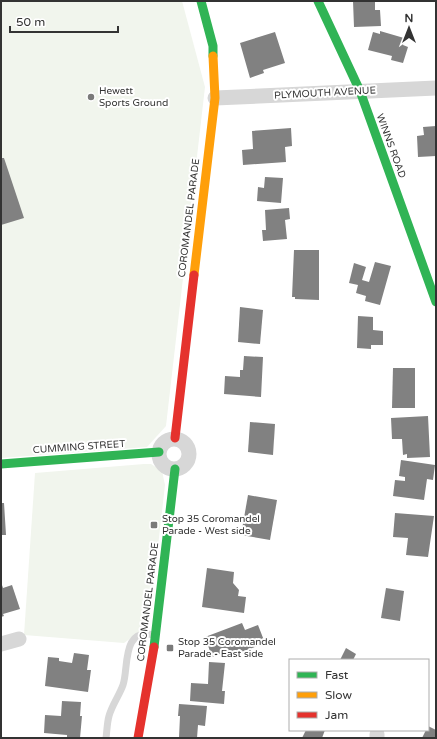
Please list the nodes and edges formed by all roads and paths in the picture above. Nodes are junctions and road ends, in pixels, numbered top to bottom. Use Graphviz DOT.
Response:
graph roads {
  1 [pos="201,1"];
  2 [pos="318,1"];
  3 [pos="436,88"];
  4 [pos="360,91"];
  5 [pos="215,98"];
  6 [pos="436,302"];
  7 [pos="175,438"];
  8 [pos="159,452"];
  9 [pos="1,464"];
  10 [pos="175,469"];
  11 [pos="156,636"];
  12 [pos="19,639"];
  13 [pos="1,644"];
  14 [pos="106,738"];
  15 [pos="138,738"];
  1 -- 5 [label="street, COROMANDEL PARADE"];
  2 -- 4 [label="street, WINNS ROAD"];
  3 -- 4 [label="street, PLYMOUTH AVENUE"];
  4 -- 5 [label="street, PLYMOUTH AVENUE"];
  4 -- 6 [label="street, WINNS ROAD"];
  5 -- 7 [label="street, COROMANDEL PARADE"];
  7 -- 8 [label="street"];
  7 -- 10 [label="street"];
  8 -- 9 [label="street, CUMMING STREET"];
  8 -- 10 [label="street"];
  10 -- 11 [label="street, COROMANDEL PARADE"];
  11 -- 14 [label="lane"];
  11 -- 15 [label="street, COROMANDEL PARADE"];
  12 -- 13 [label="street"];
}
